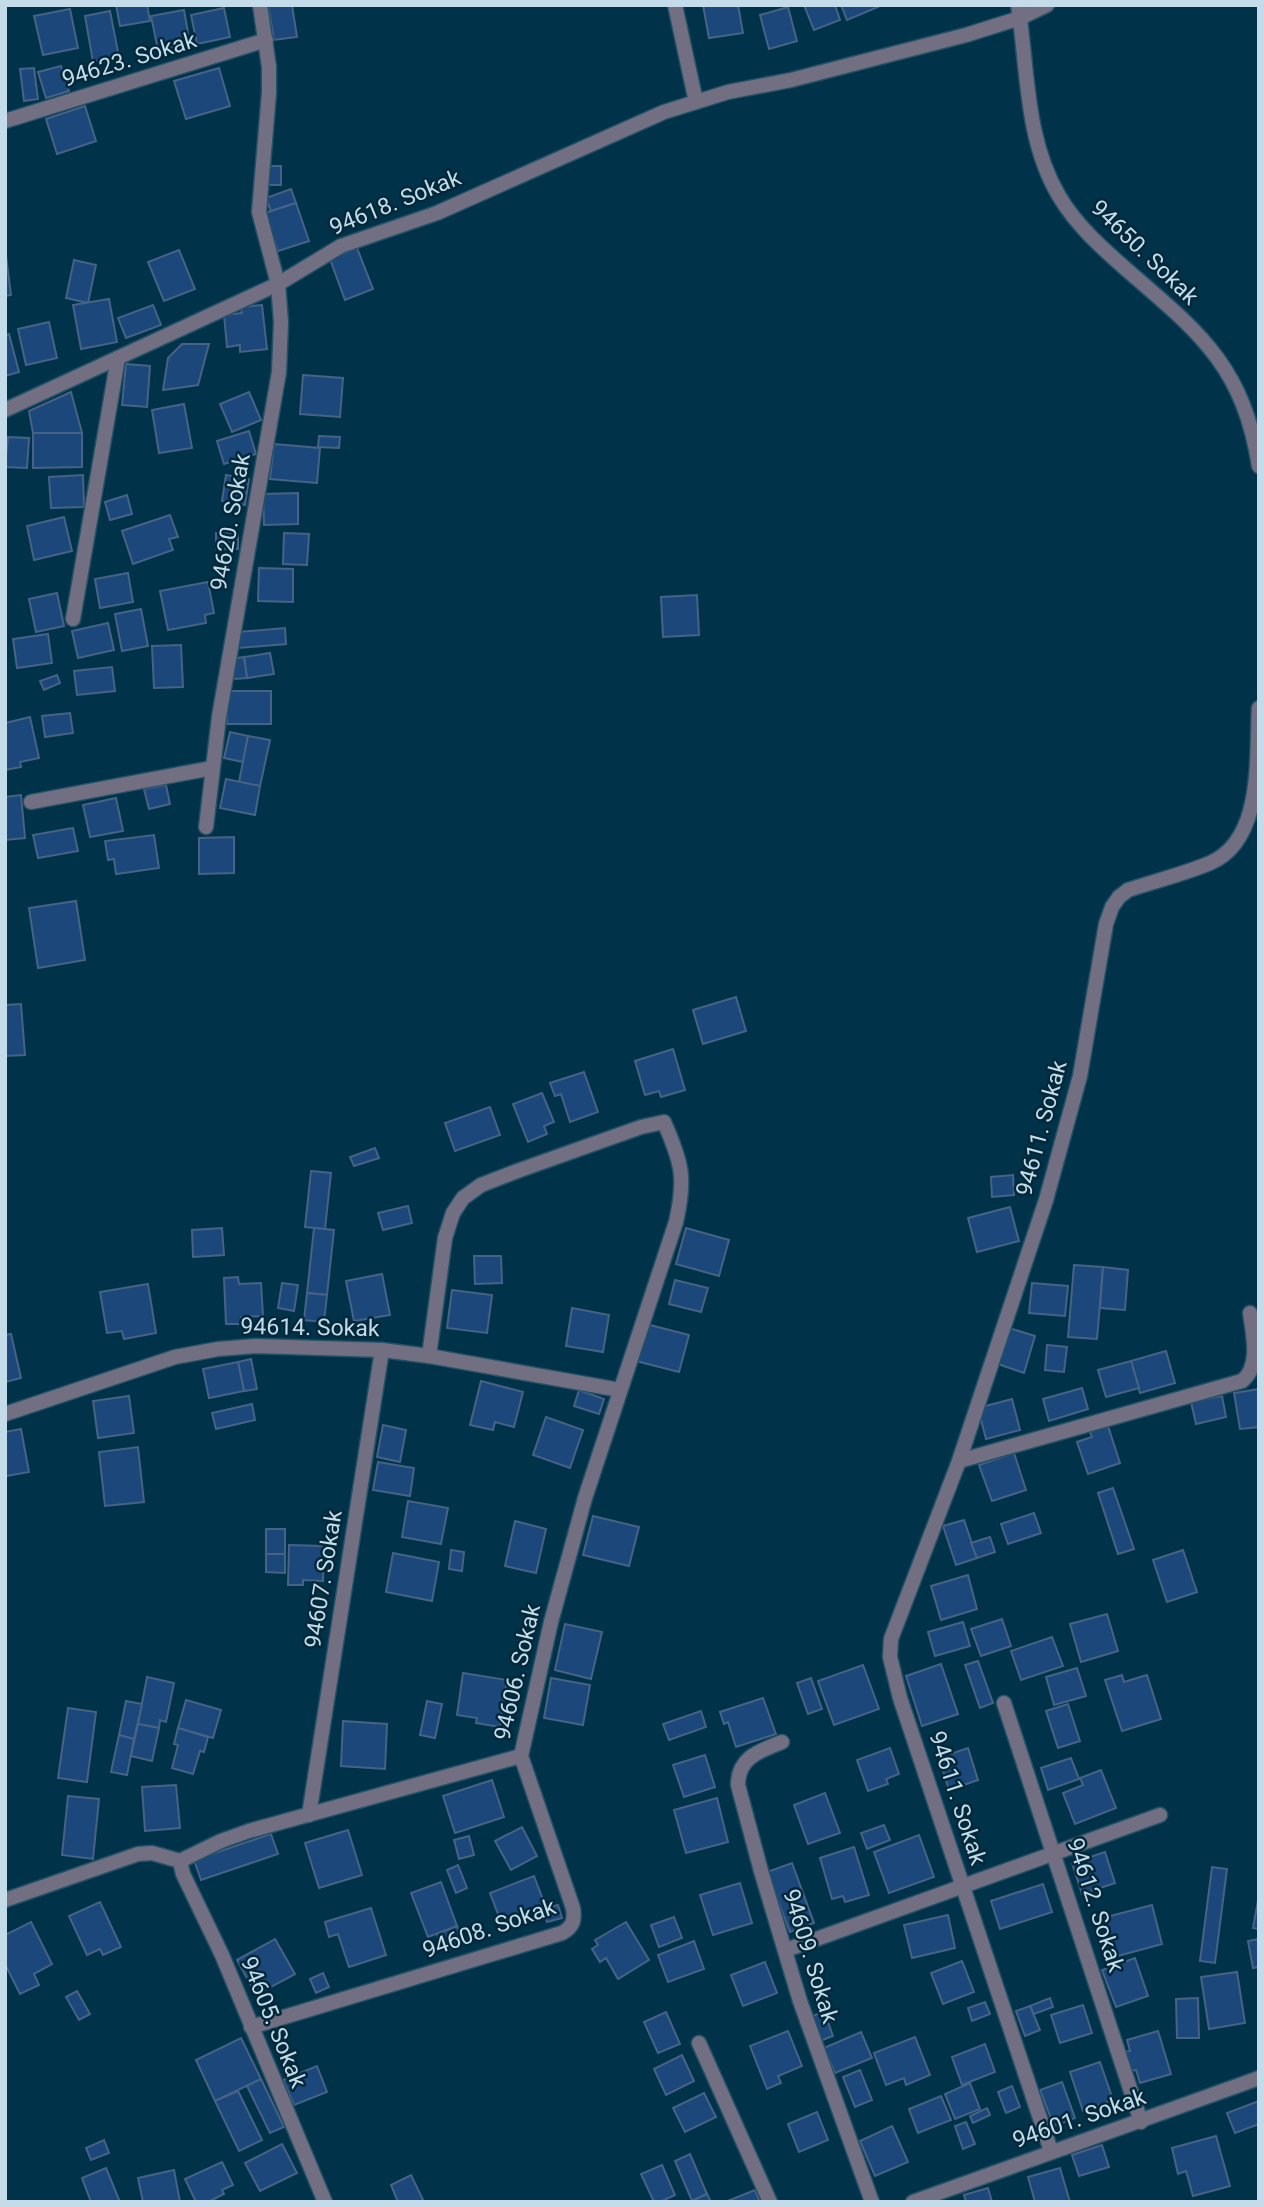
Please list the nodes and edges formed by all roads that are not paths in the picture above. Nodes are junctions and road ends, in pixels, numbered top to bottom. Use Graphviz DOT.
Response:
graph roads {
  1 [pos="260,5"];
  2 [pos="675,5"];
  3 [pos="1046,5"];
  4 [pos="1019,12"];
  5 [pos="266,40"];
  6 [pos="696,102"];
  7 [pos="5,121"];
  8 [pos="278,284"];
  9 [pos="118,358"];
  10 [pos="5,410"];
  11 [pos="1259,466"];
  12 [pos="73,619"];
  13 [pos="1259,708"];
  14 [pos="212,768"];
  15 [pos="31,802"];
  16 [pos="206,827"];
  17 [pos="1250,1312"];
  18 [pos="382,1350"];
  19 [pos="429,1356"];
  20 [pos="620,1390"];
  21 [pos="5,1414"];
  22 [pos="958,1461"];
  23 [pos="1004,1703"];
  24 [pos="782,1742"];
  25 [pos="520,1756"];
  26 [pos="309,1815"];
  27 [pos="1160,1815"];
  28 [pos="1055,1853"];
  29 [pos="180,1861"];
  30 [pos="963,1885"];
  31 [pos="5,1900"];
  32 [pos="786,1950"];
  33 [pos="251,2027"];
  34 [pos="699,2043"];
  35 [pos="1259,2078"];
  36 [pos="1141,2122"];
  37 [pos="1051,2151"];
  38 [pos="325,2202"];
  39 [pos="770,2202"];
  40 [pos="872,2202"];
  41 [pos="913,2202"];
  1 -- 5 [label="street"];
  2 -- 6 [label="street"];
  3 -- 4 [label="street, 94618. Sokak"];
  4 -- 6 [label="street, 94618. Sokak"];
  4 -- 11 [label="street, 94650. Sokak"];
  5 -- 7 [label="street, 94623. Sokak"];
  5 -- 8 [label="street"];
  6 -- 8 [label="street, 94618. Sokak"];
  8 -- 9 [label="street, 94618. Sokak"];
  8 -- 14 [label="street, 94620. Sokak"];
  9 -- 10 [label="street, 94618. Sokak"];
  9 -- 12 [label="street"];
  13 -- 22 [label="street, 94611. Sokak"];
  14 -- 15 [label="street"];
  14 -- 16 [label="street, 94620. Sokak"];
  17 -- 22 [label="street"];
  18 -- 19 [label="street, 94614. Sokak"];
  18 -- 21 [label="street, 94614. Sokak"];
  18 -- 26 [label="street, 94607. Sokak"];
  19 -- 20 [label="street, 94614. Sokak"];
  19 -- 20 [label="street, 94606. Sokak"];
  20 -- 25 [label="street, 94606. Sokak"];
  22 -- 30 [label="street, 94611. Sokak"];
  23 -- 28 [label="street, 94612. Sokak"];
  24 -- 32 [label="street, 94609. Sokak"];
  25 -- 26 [label="street, 94606. Sokak"];
  25 -- 33 [label="street, 94608. Sokak"];
  26 -- 29 [label="street, 94606. Sokak"];
  27 -- 28 [label="street"];
  28 -- 30 [label="street"];
  28 -- 36 [label="street, 94612. Sokak"];
  29 -- 31 [label="street"];
  29 -- 33 [label="street, 94605. Sokak"];
  30 -- 32 [label="street"];
  30 -- 37 [label="street, 94611. Sokak"];
  32 -- 40 [label="street, 94609. Sokak"];
  33 -- 38 [label="street, 94605. Sokak"];
  34 -- 39 [label="street"];
  35 -- 36 [label="street, 94601. Sokak"];
  36 -- 37 [label="street, 94601. Sokak"];
  37 -- 41 [label="street, 94601. Sokak"];
}
